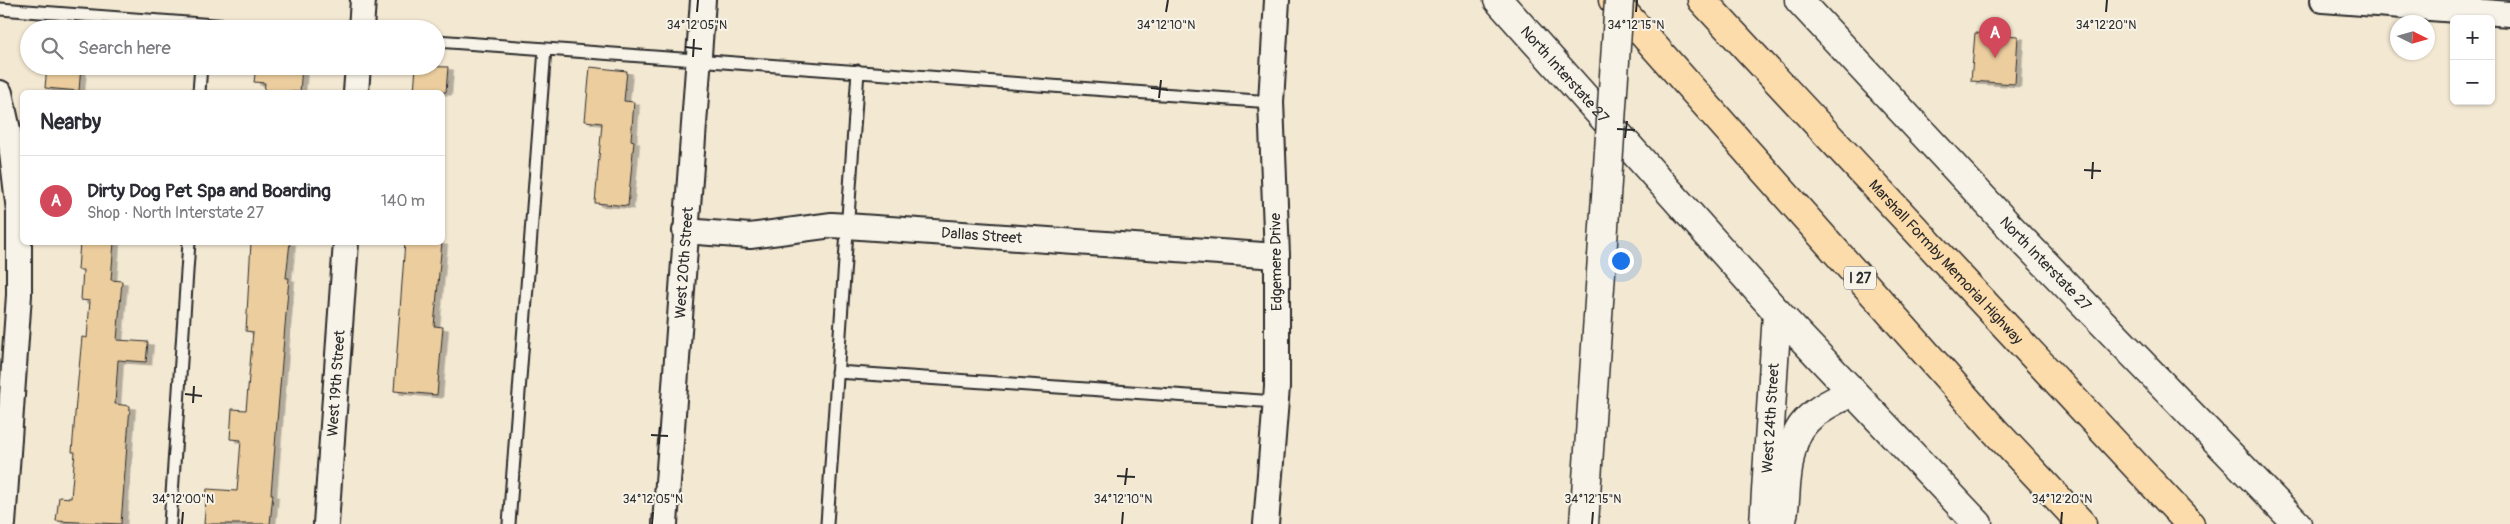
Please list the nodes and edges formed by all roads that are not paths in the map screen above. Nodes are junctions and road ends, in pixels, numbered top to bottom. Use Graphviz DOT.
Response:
graph roads {
  1 [pos="363,0"];
  2 [pos="703,0"];
  3 [pos="1277,0"];
  4 [pos="1498,0"];
  5 [pos="1613,0"];
  6 [pos="1620,0"];
  7 [pos="1702,0"];
  8 [pos="1799,0"];
  9 [pos="2323,0"];
  10 [pos="0,9"];
  11 [pos="2510,14"];
  12 [pos="132,20"];
  13 [pos="362,20"];
  14 [pos="445,42"];
  15 [pos="545,48"];
  16 [pos="698,60"];
  17 [pos="858,71"];
  18 [pos="200,75"];
  19 [pos="357,75"];
  20 [pos="199,90"];
  21 [pos="356,90"];
  22 [pos="0,93"];
  23 [pos="1271,102"];
  24 [pos="848,226"];
  25 [pos="685,231"];
  26 [pos="189,245"];
  27 [pos="346,245"];
  28 [pos="1277,256"];
  29 [pos="1777,312"];
  30 [pos="837,372"];
  31 [pos="1853,392"];
  32 [pos="1276,402"];
  33 [pos="1995,431"];
  34 [pos="3,524"];
  35 [pos="170,524"];
  36 [pos="326,524"];
  37 [pos="509,524"];
  38 [pos="665,524"];
  39 [pos="827,524"];
  40 [pos="1266,524"];
  41 [pos="1584,524"];
  42 [pos="1764,524"];
  43 [pos="1781,524"];
  44 [pos="1978,524"];
  45 [pos="2069,524"];
  46 [pos="2082,524"];
  47 [pos="2190,524"];
  48 [pos="2297,524"];
  1 -- 13 [label="street"];
  2 -- 16 [label="street, West 20th Street"];
  3 -- 23 [label="street, Edgemere Drive"];
  4 -- 29 [label="main road, North Interstate 27"];
  5 -- 33 [label="highway, I 27"];
  6 -- 41 [label="main road, bridge"];
  7 -- 47 [label="highway, Marshall Formby Memorial Highway"];
  8 -- 48 [label="main road, North Interstate 27"];
  9 -- 11 [label="street"];
  10 -- 12 [label="lane"];
  14 -- 15 [label="lane"];
  15 -- 16 [label="lane"];
  15 -- 37 [label="lane"];
  16 -- 17 [label="lane"];
  16 -- 25 [label="street, West 20th Street"];
  17 -- 23 [label="lane"];
  17 -- 24 [label="lane"];
  18 -- 20 [label="lane"];
  19 -- 21 [label="street"];
  22 -- 34 [label="street"];
  23 -- 28 [label="street, Edgemere Drive"];
  24 -- 25 [label="street, Dallas Street"];
  24 -- 28 [label="street, Dallas Street"];
  24 -- 30 [label="lane"];
  25 -- 38 [label="street, West 20th Street"];
  26 -- 35 [label="lane"];
  27 -- 36 [label="street, West 19th Street"];
  28 -- 32 [label="street, Edgemere Drive"];
  29 -- 31 [label="main road, North Interstate 27"];
  29 -- 42 [label="main road, West 24th Street"];
  30 -- 32 [label="lane"];
  30 -- 39 [label="lane"];
  31 -- 43 [label="main road, West 24th Street"];
  31 -- 44 [label="main road, North Interstate 27"];
  32 -- 40 [label="street, Edgemere Drive"];
  33 -- 45 [label="highway"];
  33 -- 46 [label="highway, I 27"];
}
